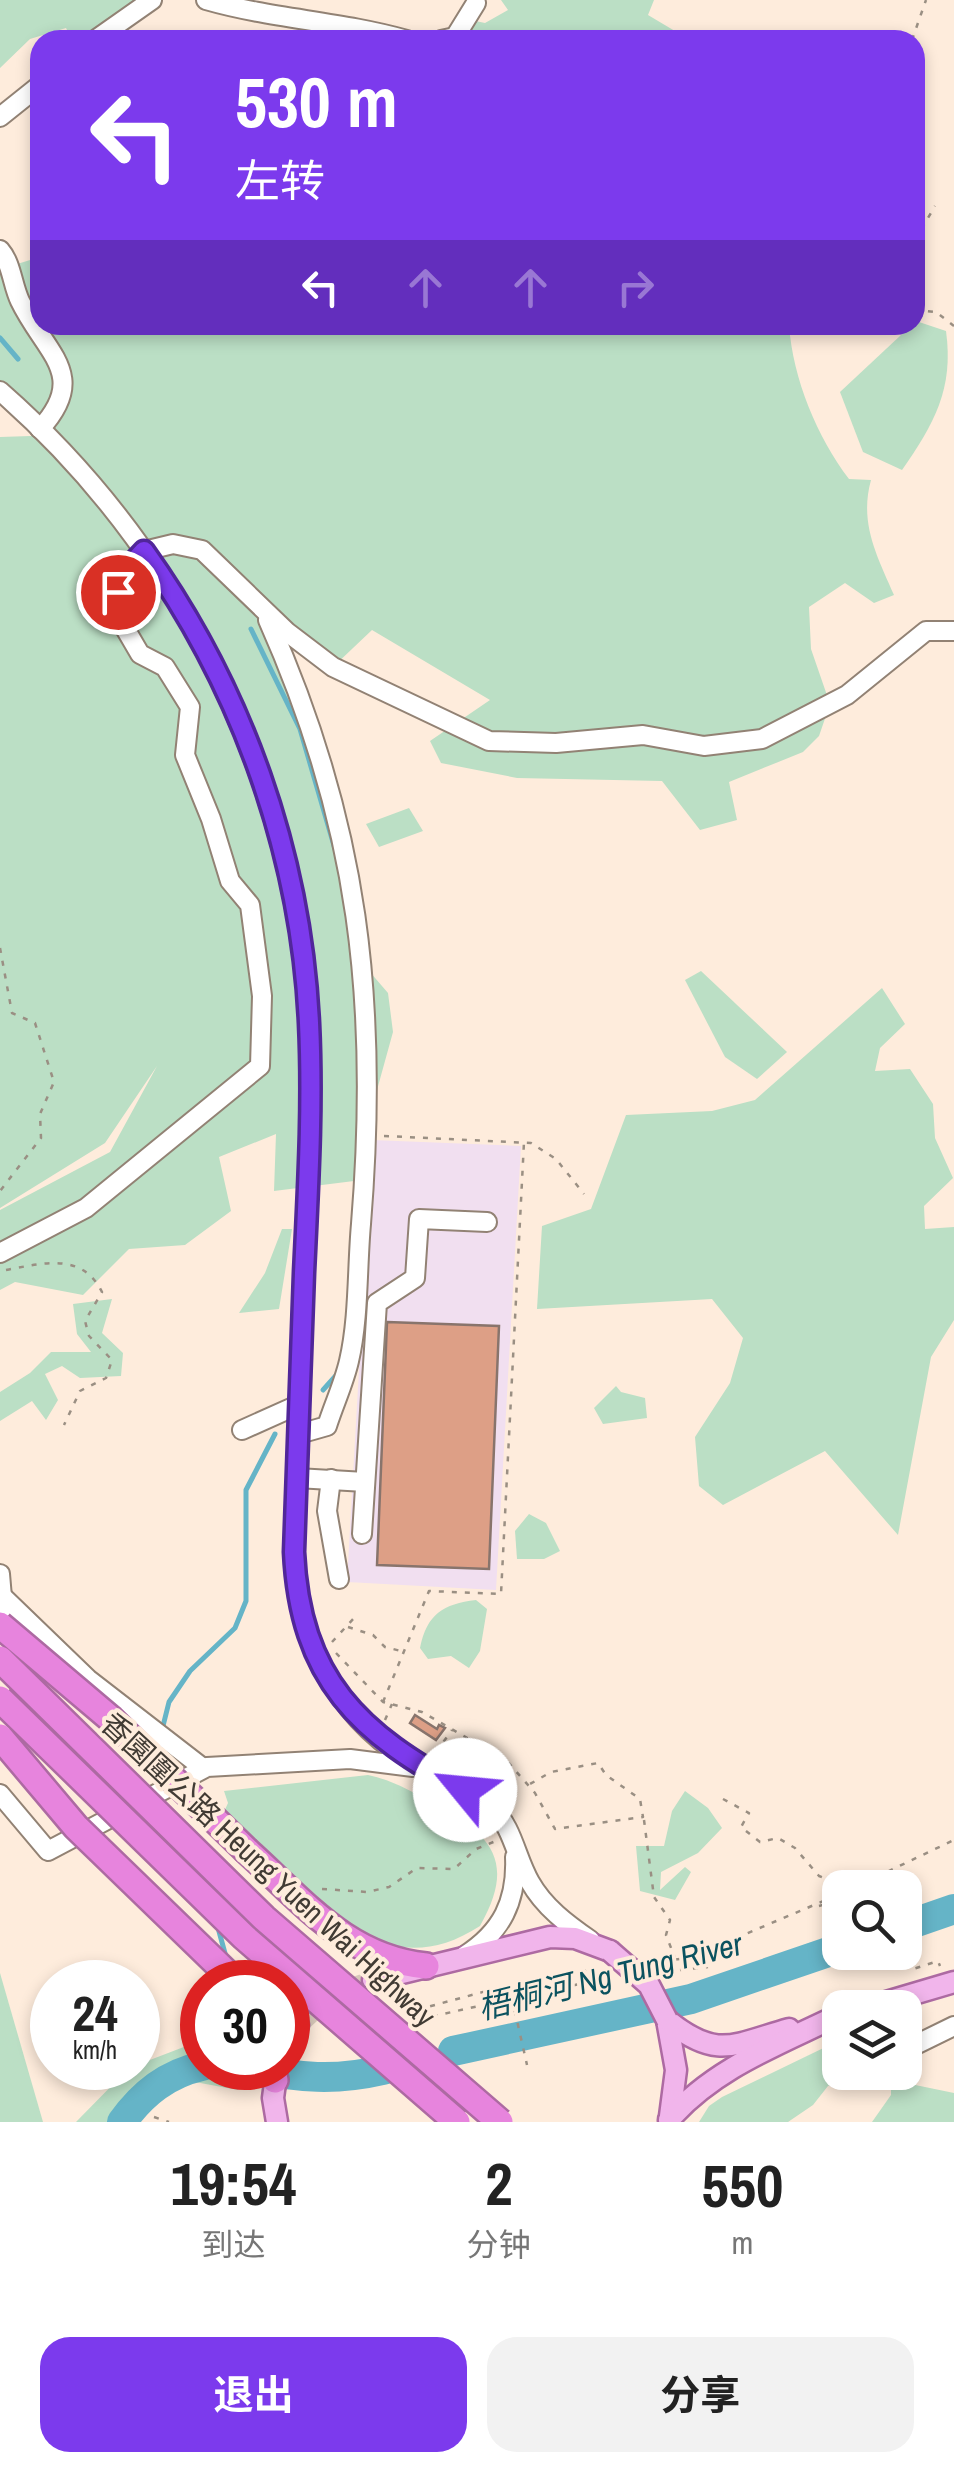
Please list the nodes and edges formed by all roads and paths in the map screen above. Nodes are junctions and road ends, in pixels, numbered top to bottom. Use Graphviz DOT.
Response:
graph roads {
  1 [pos="152,0"];
  2 [pos="206,0"];
  3 [pos="926,0"];
  4 [pos="475,1"];
  5 [pos="109,30"];
  6 [pos="370,30"];
  7 [pos="458,30"];
  8 [pos="916,30"];
  9 [pos="30,93"];
  10 [pos="0,117"];
  11 [pos="935,206"];
  12 [pos="925,223"];
  13 [pos="0,250"];
  14 [pos="925,311"];
  15 [pos="30,318"];
  16 [pos="954,326"];
  17 [pos="39,335"];
  18 [pos="0,391"];
  19 [pos="40,429"];
  20 [pos="144,551"];
  21 [pos="264,611"];
  22 [pos="954,631"];
  23 [pos="0,948"];
  24 [pos="368,1138"];
  25 [pos="524,1142"];
  26 [pos="0,1191"];
  27 [pos="584,1194"];
  28 [pos="486,1222"];
  29 [pos="0,1252"];
  30 [pos="0,1271"];
  31 [pos="300,1404"];
  32 [pos="64,1425"];
  33 [pos="242,1430"];
  34 [pos="299,1434"];
  35 [pos="297,1478"];
  36 [pos="331,1479"];
  37 [pos="365,1482"];
  38 [pos="362,1534"];
  39 [pos="0,1574"];
  40 [pos="339,1579"];
  41 [pos="3,1597"];
  42 [pos="355,1618"];
  43 [pos="0,1626"];
  44 [pos="347,1626"];
  45 [pos="0,1638"];
  46 [pos="404,1652"];
  47 [pos="0,1659"];
  48 [pos="0,1699"];
  49 [pos="383,1702"];
  50 [pos="392,1704"];
  51 [pos="384,1721"];
  52 [pos="452,1730"];
  53 [pos="0,1737"];
  54 [pos="436,1752"];
  55 [pos="204,1768"];
  56 [pos="432,1773"];
  57 [pos="530,1784"];
  58 [pos="0,1794"];
  59 [pos="724,1799"];
  60 [pos="643,1817"];
  61 [pos="954,1840"];
  62 [pos="506,1844"];
  63 [pos="890,1870"];
  64 [pos="822,1877"];
  65 [pos="315,1896"];
  66 [pos="822,1903"];
  67 [pos="819,1904"];
  68 [pos="822,1908"];
  69 [pos="603,1948"];
  70 [pos="462,1956"];
  71 [pos="213,1960"];
  72 [pos="675,1960"];
  73 [pos="662,1961"];
  74 [pos="938,1961"];
  75 [pos="922,1965"];
  76 [pos="426,1966"];
  77 [pos="708,1966"];
  78 [pos="588,1970"];
  79 [pos="680,1970"];
  80 [pos="373,1980"];
  81 [pos="593,1981"];
  82 [pos="508,1985"];
  83 [pos="953,1987"];
  84 [pos="922,1994"];
  85 [pos="512,1997"];
  86 [pos="395,2018"];
  87 [pos="420,2019"];
  88 [pos="822,2020"];
  89 [pos="822,2024"];
  90 [pos="954,2026"];
  91 [pos="922,2042"];
  92 [pos="683,2045"];
  93 [pos="526,2064"];
  94 [pos="154,2116"];
  95 [pos="669,2121"];
  96 [pos="170,2122"];
  97 [pos="457,2122"];
  98 [pos="500,2122"];
  1 -- 5 [label="street"];
  2 -- 6 [label="street"];
  3 -- 8 [label="path"];
  4 -- 7 [label="street"];
  9 -- 10 [label="street"];
  11 -- 12 [label="path"];
  13 -- 15 [label="street"];
  14 -- 16 [label="path"];
  17 -- 19 [label="street"];
  18 -- 19 [label="street"];
  19 -- 20 [label="street"];
  20 -- 21 [label="street"];
  20 -- 29 [label="street"];
  20 -- 31 [label="street"];
  21 -- 22 [label="street"];
  21 -- 24 [label="street"];
  23 -- 26 [label="path"];
  24 -- 25 [label="path"];
  24 -- 34 [label="street"];
  25 -- 27 [label="path"];
  25 -- 46 [label="path"];
  28 -- 37 [label="street"];
  30 -- 32 [label="path"];
  31 -- 33 [label="street"];
  31 -- 34 [label="street"];
  34 -- 35 [label="street"];
  35 -- 36 [label="street"];
  35 -- 56 [label="street"];
  36 -- 37 [label="street"];
  36 -- 40 [label="street"];
  37 -- 38 [label="street"];
  39 -- 41 [label="street"];
  41 -- 45 [label="street"];
  41 -- 55 [label="street"];
  42 -- 44 [label="path"];
  43 -- 76 [label="highway, bridge"];
  44 -- 46 [label="path"];
  44 -- 49 [label="path"];
  46 -- 49 [label="path"];
  47 -- 98 [label="highway, 香園圍公路 Heung Yuen Wai Highway, bridge"];
  48 -- 97 [label="highway, 香園圍公路 Heung Yuen Wai Highway, bridge"];
  49 -- 50 [label="path"];
  50 -- 51 [label="path"];
  50 -- 52 [label="path"];
  52 -- 54 [label="path"];
  52 -- 60 [label="path"];
  53 -- 71 [label="highway, bridge"];
  55 -- 56 [label="street"];
  55 -- 58 [label="street"];
  56 -- 62 [label="street"];
  57 -- 60 [label="path"];
  59 -- 64 [label="path"];
  60 -- 72 [label="path"];
  61 -- 63 [label="path"];
  62 -- 65 [label="path"];
  62 -- 69 [label="street"];
  62 -- 70 [label="street"];
  66 -- 67 [label="path"];
  67 -- 68 [label="path"];
  67 -- 72 [label="path"];
  69 -- 70 [label="main road"];
  69 -- 92 [label="main road, bridge"];
  70 -- 76 [label="main road"];
  72 -- 73 [label="path"];
  74 -- 75 [label="path"];
  76 -- 80 [label="main road"];
  77 -- 79 [label="path"];
  78 -- 82 [label="path"];
  81 -- 85 [label="path"];
  82 -- 85 [label="path, bridge"];
  82 -- 86 [label="path"];
  83 -- 84 [label="main road"];
  85 -- 87 [label="path"];
  85 -- 93 [label="path, bridge"];
  88 -- 92 [label="main road"];
  89 -- 95 [label="main road"];
  90 -- 91 [label="street"];
  92 -- 95 [label="main road"];
  94 -- 96 [label="path"];
}
